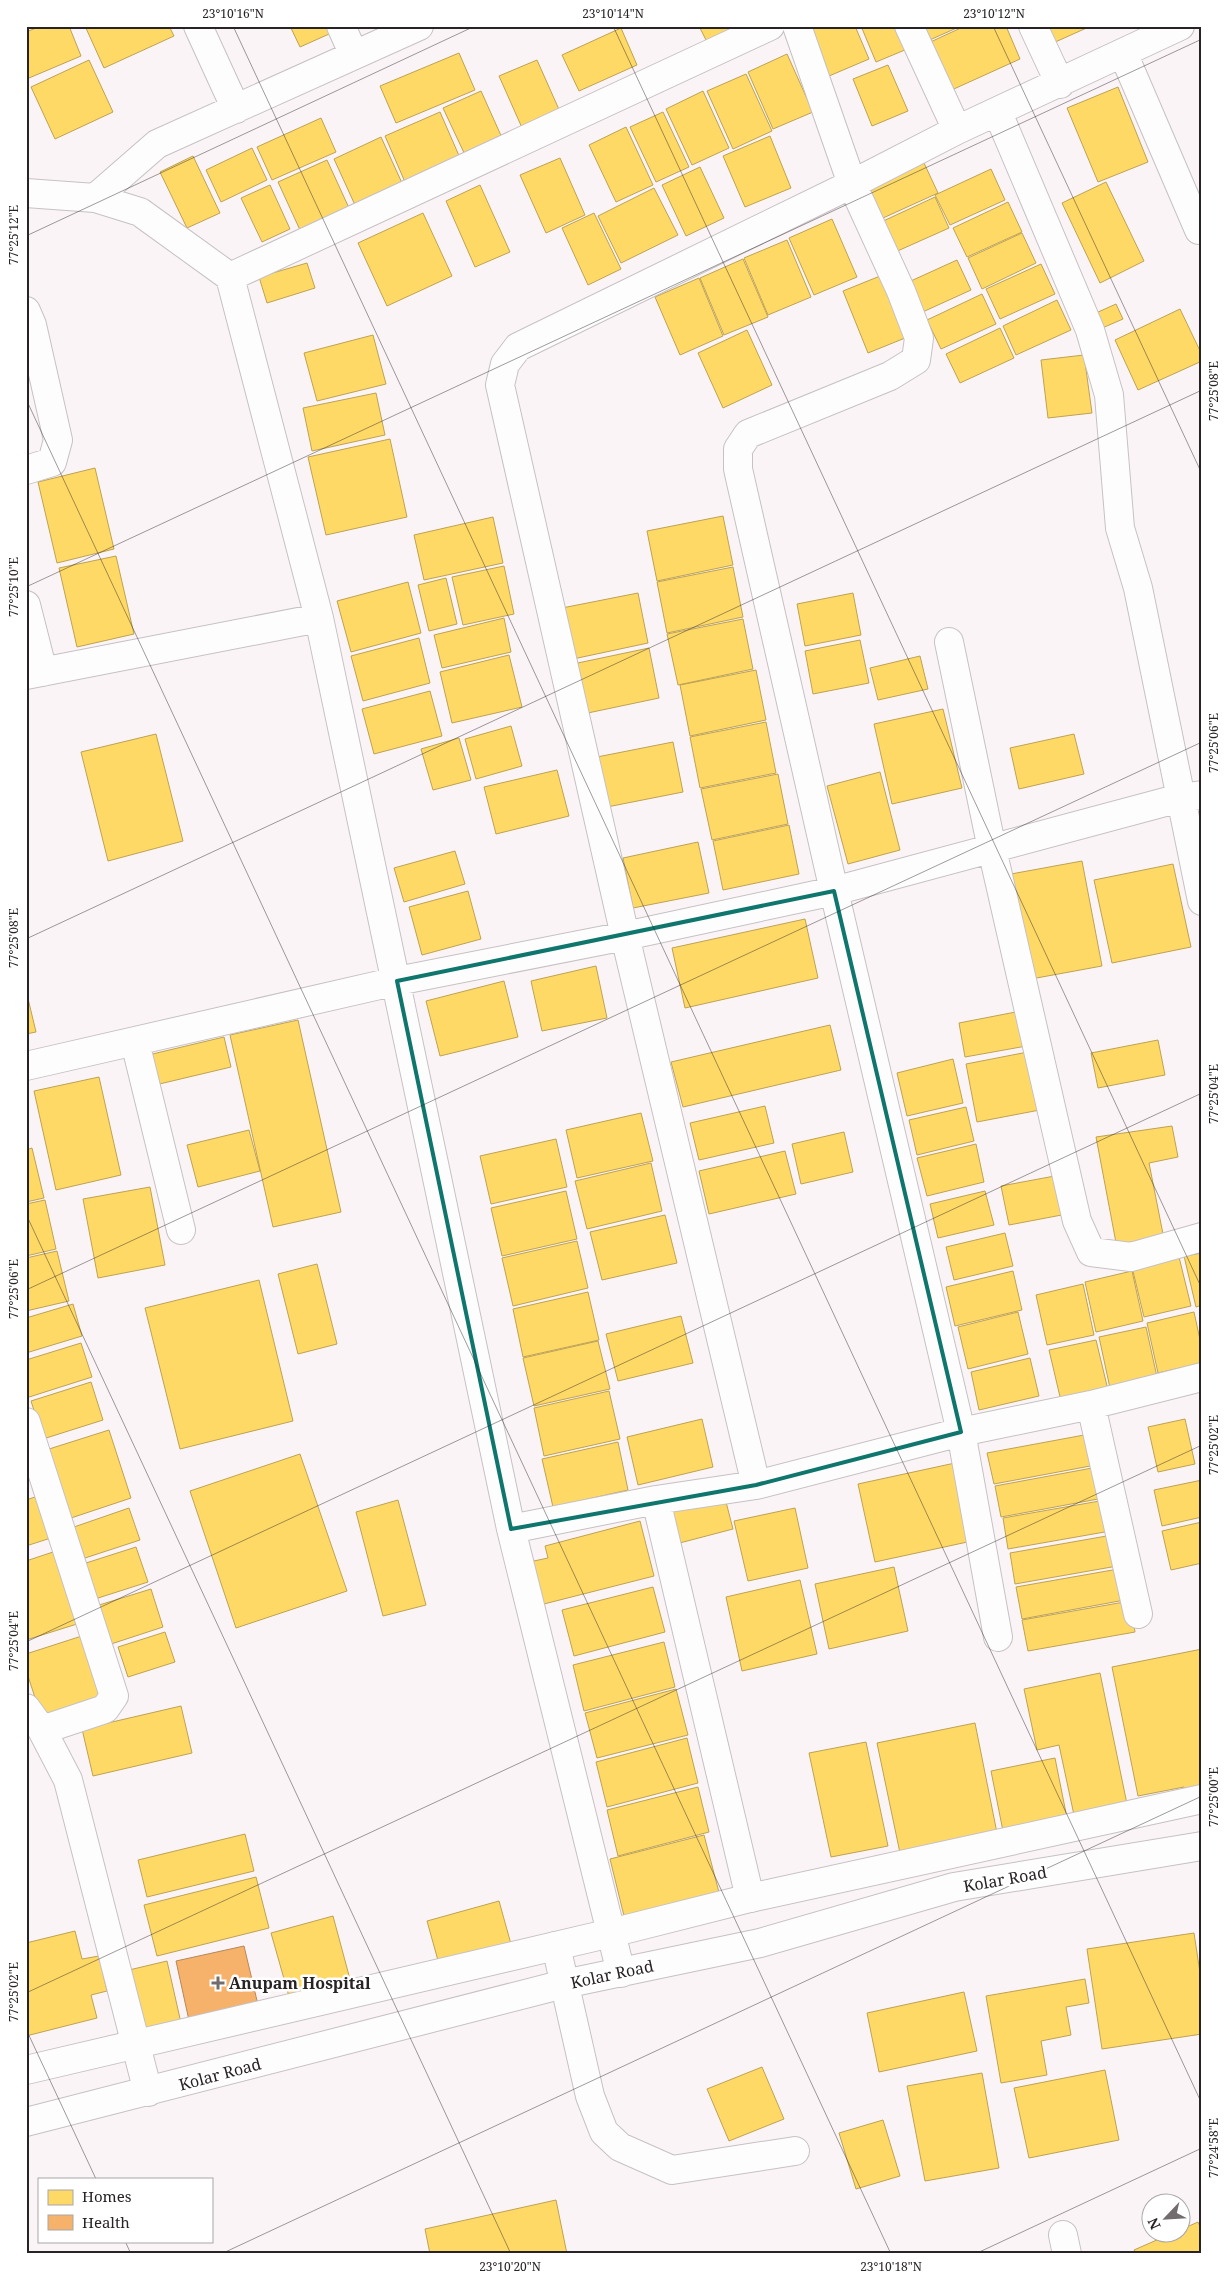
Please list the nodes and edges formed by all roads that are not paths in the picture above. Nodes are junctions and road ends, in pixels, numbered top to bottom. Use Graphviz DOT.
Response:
graph roads {
  1 [pos="198,26"];
  2 [pos="341,26"];
  3 [pos="419,26"];
  4 [pos="770,26"];
  5 [pos="797,26"];
  6 [pos="909,26"];
  7 [pos="1033,26"];
  8 [pos="1164,29"];
  9 [pos="1123,53"];
  10 [pos="354,55"];
  11 [pos="1060,84"];
  12 [pos="236,109"];
  13 [pos="998,113"];
  14 [pos="956,130"];
  15 [pos="852,184"];
  16 [pos="26,193"];
  17 [pos="95,198"];
  18 [pos="1199,230"];
  19 [pos="230,276"];
  20 [pos="26,310"];
  21 [pos="26,470"];
  22 [pos="26,605"];
  23 [pos="319,618"];
  24 [pos="949,642"];
  25 [pos="34,674"];
  26 [pos="1191,797"];
  27 [pos="992,849"];
  28 [pos="834,891"];
  29 [pos="1202,901"];
  30 [pos="625,936"];
  31 [pos="397,981"];
  32 [pos="135,1042"];
  33 [pos="26,1066"];
  34 [pos="181,1230"];
  35 [pos="1202,1237"];
  36 [pos="1202,1377"];
  37 [pos="1091,1405"];
  38 [pos="26,1422"];
  39 [pos="961,1432"];
  40 [pos="756,1484"];
  41 [pos="656,1500"];
  42 [pos="511,1529"];
  43 [pos="1138,1614"];
  44 [pos="998,1637"];
  45 [pos="26,1708"];
  46 [pos="42,1730"];
  47 [pos="1202,1799"];
  48 [pos="1202,1846"];
  49 [pos="750,1898"];
  50 [pos="610,1933"];
  51 [pos="556,1946"];
  52 [pos="621,1973"];
  53 [pos="564,1984"];
  54 [pos="138,2045"];
  55 [pos="26,2070"];
  56 [pos="148,2092"];
  57 [pos="26,2122"];
  58 [pos="794,2151"];
  1 -- 12 [label="street"];
  2 -- 10 [label="street"];
  3 -- 10 [label="street"];
  4 -- 19 [label="street"];
  5 -- 15 [label="street"];
  6 -- 14 [label="street"];
  7 -- 11 [label="street"];
  8 -- 9 [label="street"];
  9 -- 11 [label="street"];
  9 -- 18 [label="street"];
  10 -- 12 [label="street"];
  11 -- 13 [label="street"];
  12 -- 17 [label="street"];
  13 -- 14 [label="street"];
  13 -- 26 [label="street"];
  14 -- 15 [label="street"];
  15 -- 28 [label="street"];
  15 -- 30 [label="street"];
  16 -- 17 [label="street"];
  17 -- 19 [label="street"];
  19 -- 23 [label="street"];
  20 -- 21 [label="street"];
  22 -- 25 [label="street"];
  23 -- 25 [label="street"];
  23 -- 31 [label="street"];
  24 -- 27 [label="street"];
  26 -- 27 [label="street"];
  26 -- 29 [label="street"];
  27 -- 28 [label="street"];
  27 -- 35 [label="street"];
  28 -- 30 [label="street"];
  28 -- 39 [label="street"];
  30 -- 31 [label="street"];
  30 -- 40 [label="street"];
  31 -- 32 [label="street"];
  31 -- 42 [label="street"];
  32 -- 33 [label="street"];
  32 -- 34 [label="street"];
  36 -- 37 [label="street"];
  37 -- 39 [label="street"];
  37 -- 43 [label="street"];
  38 -- 46 [label="street"];
  39 -- 40 [label="street"];
  39 -- 44 [label="street"];
  40 -- 41 [label="street"];
  41 -- 42 [label="street"];
  41 -- 49 [label="street"];
  42 -- 50 [label="street"];
  45 -- 46 [label="street"];
  46 -- 54 [label="street"];
  47 -- 49 [label="street"];
  48 -- 52 [label="street, Kolar Road"];
  49 -- 50 [label="street"];
  50 -- 51 [label="street"];
  50 -- 52 [label="street"];
  51 -- 53 [label="street"];
  51 -- 54 [label="street"];
  52 -- 53 [label="street, Kolar Road"];
  53 -- 56 [label="street, Kolar Road"];
  53 -- 58 [label="street"];
  54 -- 55 [label="street"];
  54 -- 56 [label="street"];
  56 -- 57 [label="street, Kolar Road"];
}
